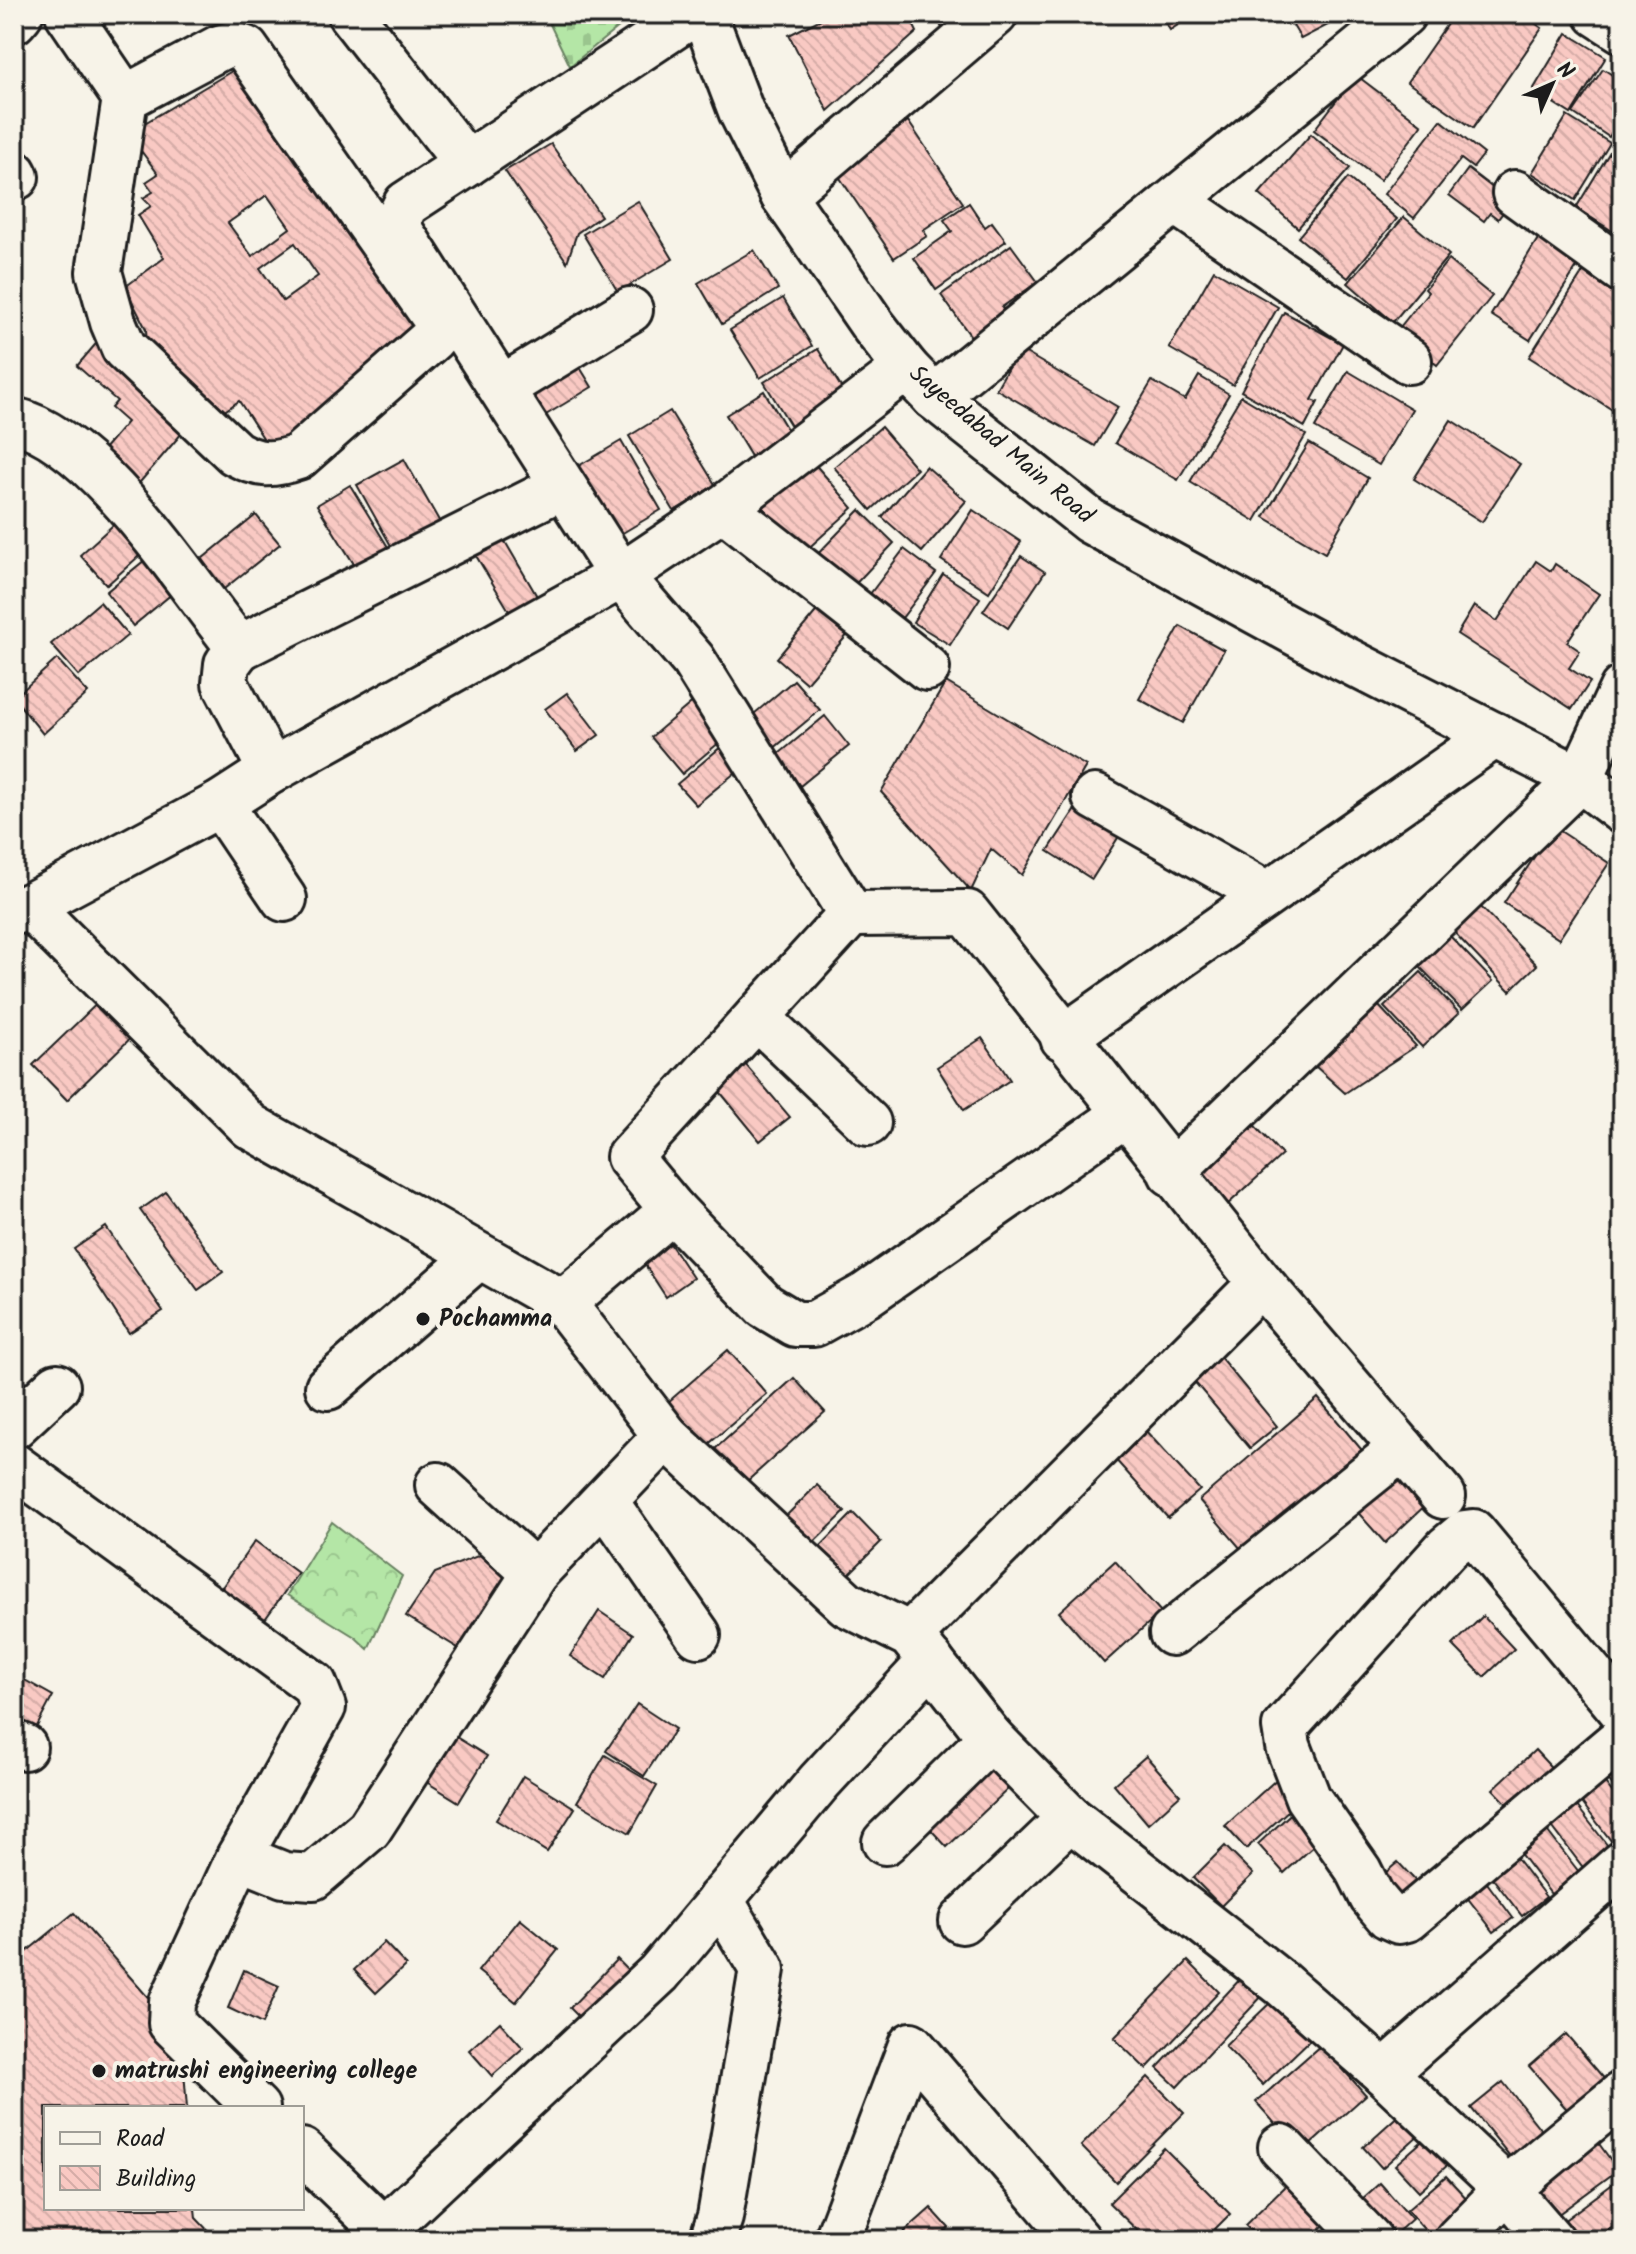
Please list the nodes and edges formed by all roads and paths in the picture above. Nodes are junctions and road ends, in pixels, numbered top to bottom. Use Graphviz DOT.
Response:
graph roads {
  1 [pos="20,14"];
  2 [pos="68,14"];
  3 [pos="350,14"];
  4 [pos="693,14"];
  5 [pos="704,14"];
  6 [pos="995,14"];
  7 [pos="1403,14"];
  8 [pos="1597,14"];
  9 [pos="14,21"];
  10 [pos="1622,30"];
  11 [pos="125,98"];
  12 [pos="467,164"];
  13 [pos="1515,193"];
  14 [pos="783,195"];
  15 [pos="1176,202"];
  16 [pos="386,229"];
  17 [pos="1622,270"];
  18 [pos="630,310"];
  19 [pos="1409,361"];
  20 [pos="920,382"];
  21 [pos="502,388"];
  22 [pos="14,420"];
  23 [pos="563,486"];
  24 [pos="723,508"];
  25 [pos="621,576"];
  26 [pos="239,648"];
  27 [pos="927,668"];
  28 [pos="1622,689"];
  29 [pos="1495,735"];
  30 [pos="271,771"];
  31 [pos="1580,779"];
  32 [pos="1095,797"];
  33 [pos="220,804"];
  34 [pos="1622,811"];
  35 [pos="1265,893"];
  36 [pos="284,899"];
  37 [pos="22,909"];
  38 [pos="851,914"];
  39 [pos="757,1017"];
  40 [pos="1063,1038"];
  41 [pos="1124,1115"];
  42 [pos="868,1123"];
  43 [pos="1171,1173"];
  44 [pos="673,1210"];
  45 [pos="479,1256"];
  46 [pos="1261,1283"];
  47 [pos="563,1303"];
  48 [pos="57,1386"];
  49 [pos="328,1387"];
  50 [pos="14,1426"];
  51 [pos="666,1436"];
  52 [pos="1402,1448"];
  53 [pos="14,1466"];
  54 [pos="438,1485"];
  55 [pos="1443,1496"];
  56 [pos="605,1501"];
  57 [pos="535,1573"];
  58 [pos="1172,1633"];
  59 [pos="698,1635"];
  60 [pos="921,1648"];
  61 [pos="1616,1688"];
  62 [pos="991,1738"];
  63 [pos="1622,1738"];
  64 [pos="1070,1818"];
  65 [pos="885,1842"];
  66 [pos="239,1857"];
  67 [pos="1622,1864"];
  68 [pos="720,1899"];
  69 [pos="962,1921"];
  70 [pos="1384,2073"];
  71 [pos="1622,2094"];
  72 [pos="255,2106"];
  73 [pos="1281,2147"];
  74 [pos="304,2153"];
  75 [pos="1507,2189"];
  76 [pos="382,2235"];
  77 [pos="838,2239"];
  78 [pos="712,2240"];
  79 [pos="1078,2240"];
  80 [pos="1370,2240"];
  81 [pos="1457,2240"];
  82 [pos="1551,2240"];
  1 -- 9 [label="street"];
  2 -- 11 [label="street"];
  3 -- 12 [label="street"];
  4 -- 12 [label="street"];
  5 -- 14 [label="street, Sayeedabad Main Road"];
  6 -- 14 [label="street"];
  7 -- 15 [label="street"];
  8 -- 10 [label="street"];
  11 -- 16 [label="street"];
  11 -- 16 [label="street"];
  12 -- 16 [label="street"];
  13 -- 17 [label="street"];
  14 -- 20 [label="street, Sayeedabad Main Road"];
  15 -- 19 [label="street"];
  15 -- 20 [label="street"];
  16 -- 21 [label="street"];
  18 -- 21 [label="street"];
  20 -- 24 [label="street"];
  20 -- 29 [label="street, Sayeedabad Main Road"];
  21 -- 23 [label="street"];
  22 -- 26 [label="street"];
  23 -- 25 [label="street"];
  23 -- 26 [label="street"];
  24 -- 25 [label="street"];
  24 -- 27 [label="street"];
  25 -- 30 [label="street"];
  25 -- 38 [label="street"];
  26 -- 30 [label="street"];
  28 -- 31 [label="street"];
  29 -- 31 [label="street, Sayeedabad Main Road"];
  29 -- 35 [label="street"];
  30 -- 33 [label="street"];
  31 -- 34 [label="street, Sayeedabad Main Road"];
  31 -- 43 [label="street"];
  32 -- 35 [label="street"];
  33 -- 36 [label="street"];
  33 -- 37 [label="street"];
  35 -- 40 [label="street"];
  37 -- 45 [label="street"];
  38 -- 39 [label="street"];
  38 -- 40 [label="street"];
  39 -- 42 [label="street"];
  39 -- 44 [label="street"];
  40 -- 41 [label="street"];
  41 -- 43 [label="street"];
  41 -- 44 [label="street"];
  43 -- 46 [label="street"];
  44 -- 47 [label="street"];
  45 -- 47 [label="street"];
  45 -- 49 [label="street"];
  46 -- 52 [label="street"];
  46 -- 60 [label="street"];
  47 -- 51 [label="street"];
  48 -- 50 [label="street"];
  51 -- 56 [label="street"];
  51 -- 60 [label="street"];
  52 -- 55 [label="street"];
  52 -- 58 [label="street"];
  53 -- 66 [label="street"];
  54 -- 57 [label="street"];
  56 -- 57 [label="street"];
  56 -- 59 [label="street"];
  57 -- 66 [label="street"];
  60 -- 62 [label="street"];
  60 -- 68 [label="street"];
  61 -- 63 [label="street"];
  62 -- 64 [label="street"];
  62 -- 65 [label="street"];
  64 -- 69 [label="street"];
  64 -- 70 [label="street"];
  66 -- 72 [label="street"];
  67 -- 70 [label="street"];
  68 -- 76 [label="street"];
  68 -- 78 [label="street"];
  70 -- 75 [label="street"];
  71 -- 75 [label="street"];
  73 -- 80 [label="street"];
  74 -- 76 [label="street"];
  75 -- 81 [label="street"];
  75 -- 82 [label="street"];
  77 -- 79 [label="street"];
}
